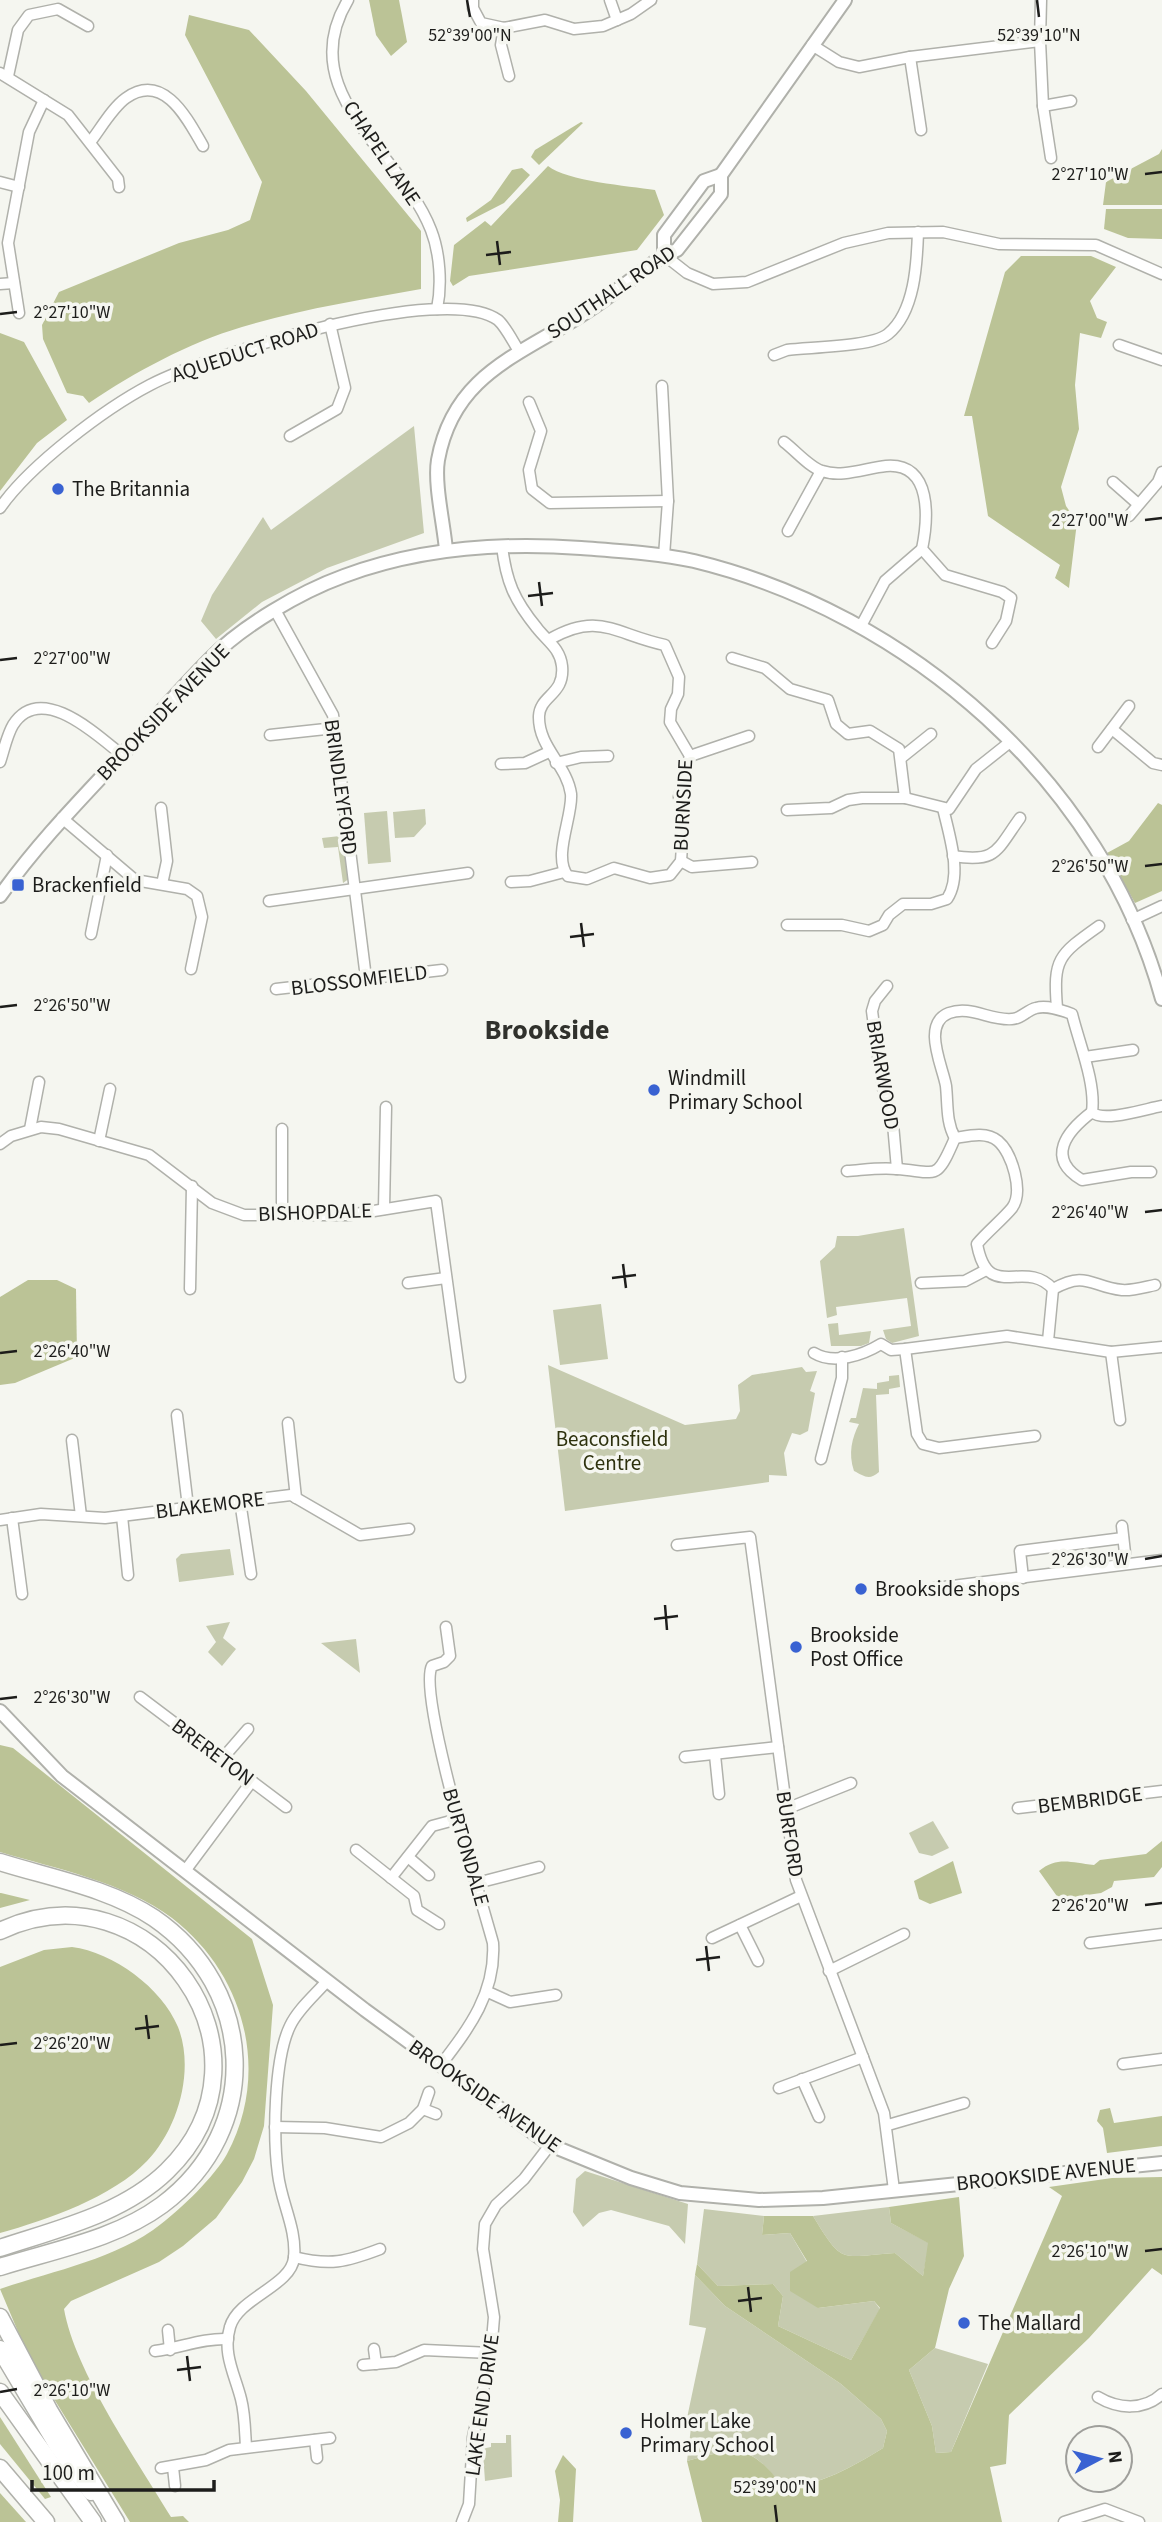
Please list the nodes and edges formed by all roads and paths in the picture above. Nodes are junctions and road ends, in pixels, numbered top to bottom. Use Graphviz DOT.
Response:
graph roads {
  1 [pos="348,0"];
  2 [pos="473,0"];
  3 [pos="610,0"];
  4 [pos="651,0"];
  5 [pos="845,0"];
  6 [pos="1041,0"];
  7 [pos="617,20"];
  8 [pos="88,26"];
  9 [pos="504,27"];
  10 [pos="1040,41"];
  11 [pos="812,45"];
  12 [pos="910,57"];
  13 [pos="4,75"];
  14 [pos="509,76"];
  15 [pos="44,100"];
  16 [pos="1071,101"];
  17 [pos="1043,106"];
  18 [pos="921,130"];
  19 [pos="91,141"];
  20 [pos="203,146"];
  21 [pos="1051,158"];
  22 [pos="721,175"];
  23 [pos="0,182"];
  24 [pos="19,187"];
  25 [pos="120,187"];
  26 [pos="918,232"];
  27 [pos="664,255"];
  28 [pos="1162,274"];
  29 [pos="14,283"];
  30 [pos="0,284"];
  31 [pos="437,309"];
  32 [pos="19,313"];
  33 [pos="330,324"];
  34 [pos="1119,345"];
  35 [pos="519,351"];
  36 [pos="774,355"];
  37 [pos="1162,360"];
  38 [pos="662,386"];
  39 [pos="529,402"];
  40 [pos="290,436"];
  41 [pos="784,442"];
  42 [pos="821,471"];
  43 [pos="1162,472"];
  44 [pos="1113,482"];
  45 [pos="668,501"];
  46 [pos="1138,504"];
  47 [pos="0,509"];
  48 [pos="1129,516"];
  49 [pos="788,531"];
  50 [pos="502,546"];
  51 [pos="922,549"];
  52 [pos="446,550"];
  53 [pos="664,556"];
  54 [pos="275,610"];
  55 [pos="861,626"];
  56 [pos="550,639"];
  57 [pos="992,643"];
  58 [pos="732,658"];
  59 [pos="1129,706"];
  60 [pos="335,728"];
  61 [pos="1112,729"];
  62 [pos="931,734"];
  63 [pos="270,735"];
  64 [pos="749,736"];
  65 [pos="1010,742"];
  66 [pos="1098,747"];
  67 [pos="549,752"];
  68 [pos="122,755"];
  69 [pos="608,756"];
  70 [pos="690,756"];
  71 [pos="901,758"];
  72 [pos="0,762"];
  73 [pos="556,762"];
  74 [pos="500,764"];
  75 [pos="1162,765"];
  76 [pos="905,798"];
  77 [pos="161,808"];
  78 [pos="943,808"];
  79 [pos="787,810"];
  80 [pos="62,818"];
  81 [pos="1020,818"];
  82 [pos="107,855"];
  83 [pos="953,856"];
  84 [pos="681,861"];
  85 [pos="752,862"];
  86 [pos="565,872"];
  87 [pos="468,873"];
  88 [pos="511,882"];
  89 [pos="162,884"];
  90 [pos="355,890"];
  91 [pos="0,896"];
  92 [pos="269,901"];
  93 [pos="1162,906"];
  94 [pos="1132,920"];
  95 [pos="787,925"];
  96 [pos="1099,926"];
  97 [pos="91,934"];
  98 [pos="191,969"];
  99 [pos="442,970"];
  100 [pos="366,978"];
  101 [pos="887,986"];
  102 [pos="276,989"];
  103 [pos="1162,999"];
  104 [pos="1058,1009"];
  105 [pos="1133,1050"];
  106 [pos="1085,1057"];
  107 [pos="39,1082"];
  108 [pos="110,1089"];
  109 [pos="1162,1106"];
  110 [pos="386,1107"];
  111 [pos="1092,1112"];
  112 [pos="30,1129"];
  113 [pos="282,1129"];
  114 [pos="955,1138"];
  115 [pos="99,1141"];
  116 [pos="0,1144"];
  117 [pos="897,1168"];
  118 [pos="847,1171"];
  119 [pos="1151,1172"];
  120 [pos="192,1186"];
  121 [pos="384,1209"];
  122 [pos="282,1214"];
  123 [pos="986,1270"];
  124 [pos="446,1278"];
  125 [pos="408,1283"];
  126 [pos="921,1283"];
  127 [pos="1155,1285"];
  128 [pos="190,1289"];
  129 [pos="1053,1289"];
  130 [pos="1048,1340"];
  131 [pos="1162,1347"];
  132 [pos="905,1349"];
  133 [pos="1111,1352"];
  134 [pos="814,1353"];
  135 [pos="842,1357"];
  136 [pos="460,1377"];
  137 [pos="177,1415"];
  138 [pos="1120,1420"];
  139 [pos="288,1423"];
  140 [pos="1035,1436"];
  141 [pos="72,1440"];
  142 [pos="821,1459"];
  143 [pos="296,1498"];
  144 [pos="240,1501"];
  145 [pos="187,1507"];
  146 [pos="81,1516"];
  147 [pos="122,1516"];
  148 [pos="12,1518"];
  149 [pos="0,1520"];
  150 [pos="1122,1526"];
  151 [pos="409,1529"];
  152 [pos="1123,1538"];
  153 [pos="677,1545"];
  154 [pos="1125,1553"];
  155 [pos="1161,1561"];
  156 [pos="251,1574"];
  157 [pos="128,1575"];
  158 [pos="1023,1578"];
  159 [pos="920,1590"];
  160 [pos="22,1594"];
  161 [pos="446,1627"];
  162 [pos="140,1697"];
  163 [pos="0,1710"];
  164 [pos="248,1728"];
  165 [pos="778,1747"];
  166 [pos="715,1755"];
  167 [pos="685,1757"];
  168 [pos="222,1759"];
  169 [pos="252,1781"];
  170 [pos="851,1783"];
  171 [pos="1162,1791"];
  172 [pos="719,1794"];
  173 [pos="286,1807"];
  174 [pos="1018,1808"];
  175 [pos="786,1809"];
  176 [pos="457,1819"];
  177 [pos="356,1850"];
  178 [pos="408,1857"];
  179 [pos="0,1862"];
  180 [pos="539,1867"];
  181 [pos="185,1871"];
  182 [pos="429,1875"];
  183 [pos="391,1878"];
  184 [pos="477,1883"];
  185 [pos="801,1896"];
  186 [pos="439,1924"];
  187 [pos="740,1925"];
  188 [pos="0,1931"];
  189 [pos="904,1934"];
  190 [pos="1162,1934"];
  191 [pos="712,1938"];
  192 [pos="1090,1943"];
  193 [pos="758,1961"];
  194 [pos="829,1971"];
  195 [pos="327,1981"];
  196 [pos="488,1992"];
  197 [pos="556,1995"];
  198 [pos="863,2057"];
  199 [pos="1162,2059"];
  200 [pos="1123,2064"];
  201 [pos="440,2066"];
  202 [pos="802,2079"];
  203 [pos="779,2088"];
  204 [pos="429,2092"];
  205 [pos="964,2102"];
  206 [pos="423,2109"];
  207 [pos="436,2114"];
  208 [pos="818,2117"];
  209 [pos="888,2125"];
  210 [pos="275,2127"];
  211 [pos="550,2145"];
  212 [pos="1162,2162"];
  213 [pos="894,2190"];
  214 [pos="4,2247"];
  215 [pos="380,2249"];
  216 [pos="294,2257"];
  217 [pos="7,2265"];
  218 [pos="0,2317"];
  219 [pos="168,2330"];
  220 [pos="228,2339"];
  221 [pos="0,2349"];
  222 [pos="374,2349"];
  223 [pos="170,2350"];
  224 [pos="155,2351"];
  225 [pos="491,2353"];
  226 [pos="376,2364"];
  227 [pos="363,2365"];
  228 [pos="0,2392"];
  229 [pos="1162,2394"];
  230 [pos="1098,2397"];
  231 [pos="330,2438"];
  232 [pos="315,2440"];
  233 [pos="246,2447"];
  234 [pos="317,2458"];
  235 [pos="173,2467"];
  236 [pos="0,2468"];
  237 [pos="161,2468"];
  238 [pos="175,2486"];
  239 [pos="112,2516"];
  240 [pos="46,2522"];
  241 [pos="93,2522"];
  242 [pos="462,2522"];
  243 [pos="1064,2522"];
  244 [pos="1139,2522"];
  1 -- 31 [label="street, CHAPEL LANE"];
  2 -- 9 [label="street"];
  3 -- 7 [label="street"];
  4 -- 7 [label="street"];
  5 -- 11 [label="street, SOUTHALL ROAD"];
  6 -- 10 [label="street"];
  7 -- 9 [label="street"];
  8 -- 13 [label="street"];
  9 -- 14 [label="street"];
  10 -- 12 [label="street"];
  10 -- 17 [label="street"];
  11 -- 12 [label="street"];
  11 -- 22 [label="street, SOUTHALL ROAD"];
  12 -- 18 [label="street"];
  13 -- 15 [label="street"];
  15 -- 19 [label="street"];
  15 -- 24 [label="street"];
  16 -- 17 [label="street"];
  17 -- 21 [label="street"];
  19 -- 20 [label="street"];
  19 -- 25 [label="street"];
  22 -- 27 [label="street, SOUTHALL ROAD"];
  22 -- 27 [label="street"];
  23 -- 24 [label="street"];
  24 -- 29 [label="street"];
  26 -- 27 [label="street"];
  26 -- 28 [label="street"];
  26 -- 36 [label="street"];
  27 -- 35 [label="street, SOUTHALL ROAD"];
  29 -- 30 [label="street"];
  29 -- 32 [label="street"];
  31 -- 33 [label="street, AQUEDUCT ROAD"];
  31 -- 35 [label="street, AQUEDUCT ROAD"];
  33 -- 40 [label="street"];
  33 -- 47 [label="street, AQUEDUCT ROAD"];
  34 -- 37 [label="street"];
  35 -- 52 [label="street, SOUTHALL ROAD"];
  38 -- 45 [label="street"];
  39 -- 45 [label="street"];
  41 -- 42 [label="street"];
  42 -- 49 [label="street"];
  42 -- 51 [label="street"];
  43 -- 46 [label="street"];
  44 -- 46 [label="street"];
  45 -- 53 [label="street"];
  46 -- 48 [label="street"];
  50 -- 52 [label="street, BROOKSIDE AVENUE"];
  50 -- 53 [label="street, BROOKSIDE AVENUE"];
  50 -- 56 [label="street"];
  51 -- 55 [label="street"];
  51 -- 57 [label="street"];
  52 -- 54 [label="street, BROOKSIDE AVENUE"];
  53 -- 55 [label="street, BROOKSIDE AVENUE"];
  54 -- 60 [label="street, BRINDLEYFORD"];
  54 -- 68 [label="street, BROOKSIDE AVENUE"];
  55 -- 65 [label="street, BROOKSIDE AVENUE"];
  56 -- 67 [label="street"];
  56 -- 70 [label="street, BURNSIDE"];
  58 -- 71 [label="street"];
  59 -- 61 [label="street"];
  60 -- 63 [label="street"];
  60 -- 90 [label="street, BRINDLEYFORD"];
  61 -- 66 [label="street"];
  61 -- 75 [label="street"];
  62 -- 71 [label="street"];
  64 -- 70 [label="street"];
  65 -- 78 [label="street"];
  65 -- 94 [label="street, BROOKSIDE AVENUE"];
  67 -- 73 [label="street"];
  67 -- 74 [label="street"];
  68 -- 72 [label="street"];
  68 -- 80 [label="street, BROOKSIDE AVENUE"];
  69 -- 73 [label="street"];
  70 -- 84 [label="street, BURNSIDE"];
  71 -- 76 [label="street"];
  73 -- 86 [label="street"];
  76 -- 78 [label="street"];
  76 -- 79 [label="street"];
  77 -- 89 [label="street"];
  78 -- 83 [label="street"];
  80 -- 82 [label="street"];
  80 -- 91 [label="street, BROOKSIDE AVENUE"];
  81 -- 83 [label="street"];
  82 -- 89 [label="street"];
  82 -- 97 [label="street"];
  83 -- 95 [label="street"];
  84 -- 85 [label="street"];
  84 -- 86 [label="street, BURNSIDE"];
  86 -- 88 [label="street, BURNSIDE"];
  87 -- 90 [label="street"];
  89 -- 98 [label="street"];
  90 -- 92 [label="street"];
  90 -- 100 [label="street, BRINDLEYFORD"];
  93 -- 94 [label="street"];
  94 -- 103 [label="street, BROOKSIDE AVENUE"];
  96 -- 104 [label="street"];
  99 -- 100 [label="street, BLOSSOMFIELD"];
  100 -- 102 [label="street, BLOSSOMFIELD"];
  101 -- 117 [label="street, BRIARWOOD"];
  104 -- 106 [label="street"];
  104 -- 114 [label="street"];
  105 -- 106 [label="street"];
  106 -- 111 [label="street"];
  107 -- 112 [label="street"];
  108 -- 115 [label="street"];
  109 -- 111 [label="street"];
  110 -- 121 [label="street"];
  111 -- 119 [label="street"];
  112 -- 115 [label="street, BISHOPDALE"];
  112 -- 116 [label="street, BISHOPDALE"];
  113 -- 122 [label="street"];
  114 -- 117 [label="street"];
  114 -- 123 [label="street"];
  115 -- 120 [label="street, BISHOPDALE"];
  117 -- 118 [label="street"];
  120 -- 122 [label="street, BISHOPDALE"];
  120 -- 128 [label="street"];
  121 -- 122 [label="street, BISHOPDALE"];
  121 -- 124 [label="street, BISHOPDALE"];
  123 -- 126 [label="street"];
  123 -- 129 [label="street"];
  124 -- 125 [label="street"];
  124 -- 136 [label="street, BISHOPDALE"];
  127 -- 129 [label="street"];
  129 -- 130 [label="street"];
  130 -- 132 [label="street"];
  130 -- 133 [label="street"];
  131 -- 133 [label="street"];
  132 -- 135 [label="street"];
  132 -- 140 [label="street"];
  133 -- 138 [label="street"];
  134 -- 135 [label="street"];
  135 -- 142 [label="street"];
  137 -- 145 [label="street"];
  139 -- 143 [label="street"];
  141 -- 146 [label="street"];
  143 -- 144 [label="street, BLAKEMORE"];
  143 -- 151 [label="street, BLAKEMORE"];
  144 -- 145 [label="street, BLAKEMORE"];
  144 -- 156 [label="street"];
  145 -- 147 [label="street, BLAKEMORE"];
  146 -- 147 [label="street, BLAKEMORE"];
  146 -- 148 [label="street, BLAKEMORE"];
  147 -- 157 [label="street"];
  148 -- 149 [label="street, BLAKEMORE"];
  148 -- 160 [label="street"];
  150 -- 152 [label="street"];
  152 -- 154 [label="street"];
  152 -- 158 [label="street"];
  153 -- 165 [label="street, BURFORD"];
  155 -- 158 [label="street"];
  158 -- 159 [label="street"];
  161 -- 176 [label="street, BURTONDALE"];
  162 -- 168 [label="street, BRERETON"];
  163 -- 181 [label="street, BROOKSIDE AVENUE"];
  164 -- 168 [label="street"];
  165 -- 166 [label="street"];
  165 -- 175 [label="street, BURFORD"];
  166 -- 167 [label="street"];
  166 -- 172 [label="street"];
  168 -- 169 [label="street, BRERETON"];
  169 -- 173 [label="street, BRERETON"];
  169 -- 181 [label="street"];
  170 -- 175 [label="street"];
  171 -- 174 [label="street, BEMBRIDGE"];
  175 -- 185 [label="street, BURFORD"];
  176 -- 178 [label="street"];
  176 -- 184 [label="street, BURTONDALE"];
  177 -- 183 [label="street"];
  178 -- 182 [label="street"];
  178 -- 183 [label="street"];
  179 -- 217 [label="main road"];
  180 -- 184 [label="street"];
  181 -- 195 [label="street, BROOKSIDE AVENUE"];
  183 -- 186 [label="street"];
  184 -- 196 [label="street, BURTONDALE"];
  185 -- 187 [label="street"];
  185 -- 194 [label="street, BURFORD"];
  187 -- 191 [label="street"];
  187 -- 193 [label="street"];
  188 -- 214 [label="main road"];
  189 -- 194 [label="street"];
  190 -- 192 [label="street"];
  194 -- 198 [label="street, BURFORD"];
  195 -- 201 [label="street, BROOKSIDE AVENUE"];
  195 -- 210 [label="street"];
  196 -- 197 [label="street"];
  196 -- 201 [label="street, BURTONDALE"];
  198 -- 202 [label="street"];
  198 -- 209 [label="street, BURFORD"];
  199 -- 200 [label="street"];
  201 -- 211 [label="street, BROOKSIDE AVENUE"];
  202 -- 203 [label="street"];
  202 -- 208 [label="street"];
  204 -- 206 [label="street"];
  205 -- 209 [label="street"];
  206 -- 207 [label="street"];
  206 -- 210 [label="street"];
  209 -- 213 [label="street, BURFORD"];
  210 -- 216 [label="street"];
  211 -- 213 [label="street, BROOKSIDE AVENUE"];
  211 -- 225 [label="street, LAKE END DRIVE"];
  212 -- 213 [label="street, BROOKSIDE AVENUE"];
  215 -- 216 [label="street"];
  216 -- 220 [label="street"];
  218 -- 239 [label="main road"];
  219 -- 223 [label="street"];
  220 -- 223 [label="street"];
  220 -- 233 [label="street"];
  221 -- 239 [label="main road"];
  222 -- 226 [label="street"];
  223 -- 224 [label="street"];
  225 -- 226 [label="street"];
  225 -- 242 [label="street, LAKE END DRIVE"];
  226 -- 227 [label="street"];
  228 -- 241 [label="main road"];
  229 -- 230 [label="street"];
  231 -- 232 [label="street"];
  232 -- 233 [label="street"];
  232 -- 234 [label="street"];
  233 -- 235 [label="street"];
  235 -- 237 [label="street"];
  235 -- 238 [label="street"];
  236 -- 240 [label="main road"];
  243 -- 244 [label="street"];
}
